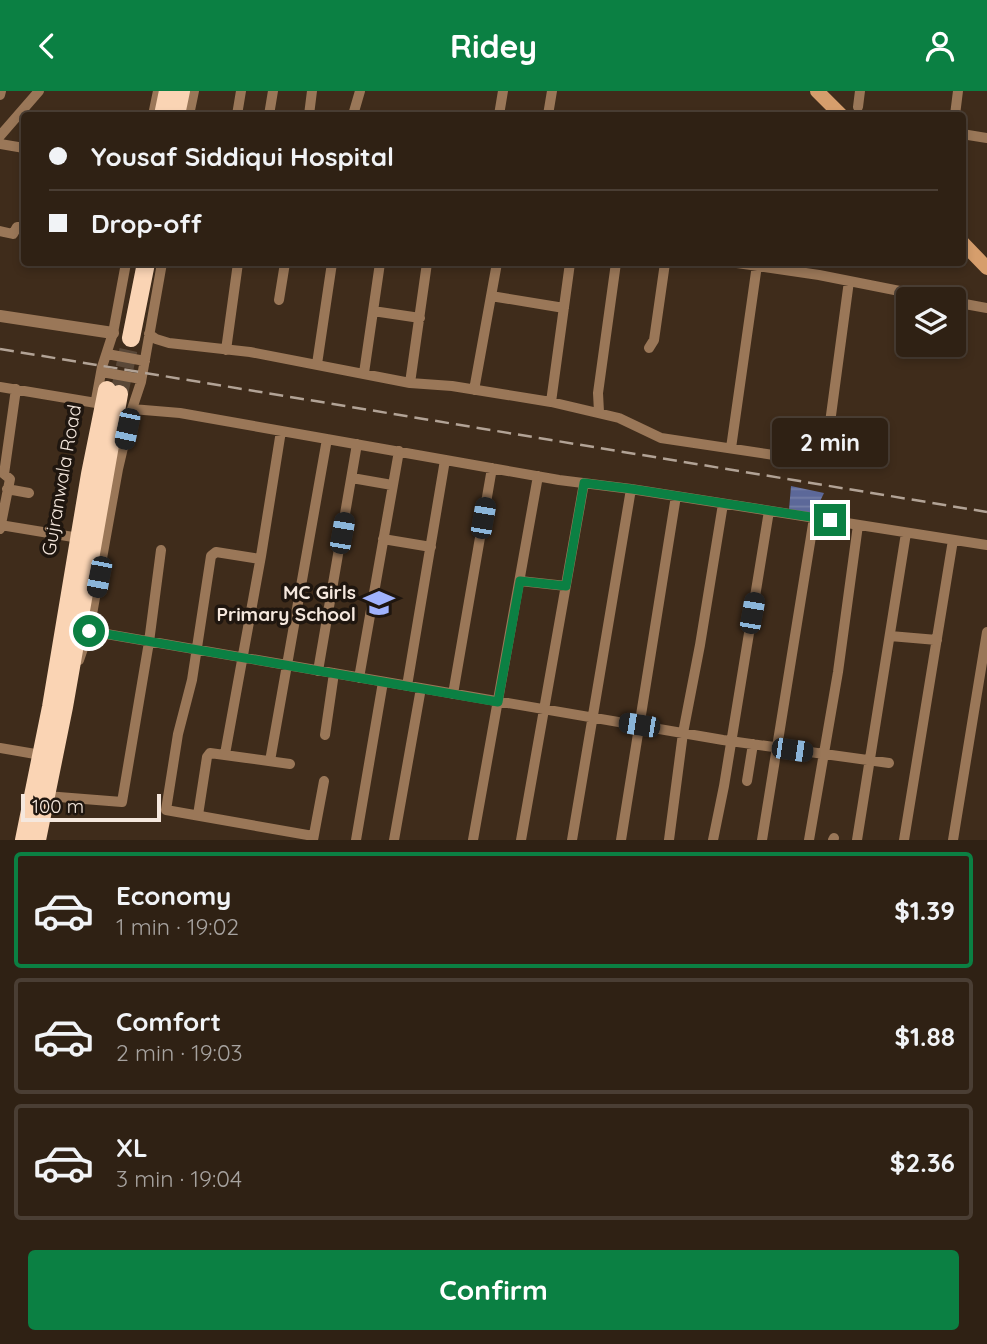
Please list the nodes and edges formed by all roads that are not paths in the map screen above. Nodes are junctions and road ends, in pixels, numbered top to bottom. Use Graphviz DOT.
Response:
graph roads {
  1 [pos="38,91"];
  2 [pos="158,91"];
  3 [pos="168,91"];
  4 [pos="181,91"];
  5 [pos="194,91"];
  6 [pos="241,91"];
  7 [pos="273,91"];
  8 [pos="312,91"];
  9 [pos="360,91"];
  10 [pos="503,91"];
  11 [pos="552,91"];
  12 [pos="817,91"];
  13 [pos="860,91"];
  14 [pos="958,91"];
  15 [pos="858,107"];
  16 [pos="154,112"];
  17 [pos="164,112"];
  18 [pos="177,112"];
  19 [pos="190,112"];
  20 [pos="238,112"];
  21 [pos="270,112"];
  22 [pos="309,112"];
  23 [pos="354,112"];
  24 [pos="500,112"];
  25 [pos="548,112"];
  26 [pos="838,112"];
  27 [pos="955,112"];
  28 [pos="966,135"];
  29 [pos="0,136"];
  30 [pos="987,138"];
  31 [pos="0,143"];
  32 [pos="21,147"];
  33 [pos="21,227"];
  34 [pos="0,231"];
  35 [pos="966,246"];
  36 [pos="126,266"];
  37 [pos="134,266"];
  38 [pos="144,266"];
  39 [pos="161,266"];
  40 [pos="239,266"];
  41 [pos="285,266"];
  42 [pos="332,266"];
  43 [pos="380,266"];
  44 [pos="428,266"];
  45 [pos="496,266"];
  46 [pos="570,266"];
  47 [pos="616,266"];
  48 [pos="665,266"];
  49 [pos="757,266"];
  50 [pos="763,266"];
  51 [pos="987,268"];
  52 [pos="849,281"];
  53 [pos="896,290"];
  54 [pos="491,296"];
  55 [pos="279,300"];
  56 [pos="966,304"];
  57 [pos="564,308"];
  58 [pos="987,308"];
  59 [pos="373,311"];
  60 [pos="0,316"];
  61 [pos="420,318"];
  62 [pos="128,335"];
  63 [pos="649,348"];
  64 [pos="226,350"];
  65 [pos="107,354"];
  66 [pos="145,361"];
  67 [pos="317,364"];
  68 [pos="102,372"];
  69 [pos="364,373"];
  70 [pos="141,379"];
  71 [pos="410,383"];
  72 [pos="0,387"];
  73 [pos="16,390"];
  74 [pos="474,390"];
  75 [pos="107,396"];
  76 [pos="551,402"];
  77 [pos="132,409"];
  78 [pos="599,412"];
  79 [pos="281,431"];
  80 [pos="327,439"];
  81 [pos="357,444"];
  82 [pos="731,448"];
  83 [pos="399,451"];
  84 [pos="445,460"];
  85 [pos="492,468"];
  86 [pos="538,476"];
  87 [pos="352,478"];
  88 [pos="584,483"];
  89 [pos="392,485"];
  90 [pos="632,489"];
  91 [pos="29,493"];
  92 [pos="4,496"];
  93 [pos="676,496"];
  94 [pos="723,504"];
  95 [pos="769,511"];
  96 [pos="814,518"];
  97 [pos="858,525"];
  98 [pos="0,526"];
  99 [pos="906,533"];
  100 [pos="73,537"];
  101 [pos="383,539"];
  102 [pos="953,540"];
  103 [pos="987,545"];
  104 [pos="430,547"];
  105 [pos="161,550"];
  106 [pos="260,559"];
  107 [pos="520,581"];
  108 [pos="566,586"];
  109 [pos="89,631"];
  110 [pos="987,632"];
  111 [pos="890,636"];
  112 [pos="937,639"];
  113 [pos="149,642"];
  114 [pos="196,650"];
  115 [pos="241,658"];
  116 [pos="288,666"];
  117 [pos="318,671"];
  118 [pos="334,674"];
  119 [pos="359,678"];
  120 [pos="383,682"];
  121 [pos="983,683"];
  122 [pos="407,686"];
  123 [pos="421,688"];
  124 [pos="453,694"];
  125 [pos="498,702"];
  126 [pos="57,707"];
  127 [pos="545,709"];
  128 [pos="593,717"];
  129 [pos="639,725"];
  130 [pos="683,733"];
  131 [pos="325,735"];
  132 [pos="730,741"];
  133 [pos="754,744"];
  134 [pos="0,748"];
  135 [pos="778,748"];
  136 [pos="225,754"];
  137 [pos="41,755"];
  138 [pos="825,755"];
  139 [pos="870,760"];
  140 [pos="270,761"];
  141 [pos="889,763"];
  142 [pos="290,764"];
  143 [pos="324,781"];
  144 [pos="747,781"];
  145 [pos="46,796"];
  146 [pos="198,815"];
  147 [pos="264,827"];
  148 [pos="313,838"];
  149 [pos="24,840"];
  150 [pos="37,840"];
  151 [pos="261,840"];
  152 [pos="356,840"];
  153 [pos="394,840"];
  154 [pos="473,840"];
  155 [pos="521,840"];
  156 [pos="572,840"];
  157 [pos="621,840"];
  158 [pos="669,840"];
  159 [pos="713,840"];
  160 [pos="762,840"];
  161 [pos="809,840"];
  162 [pos="857,840"];
  163 [pos="904,840"];
  164 [pos="953,840"];
  1 -- 29 [label="street"];
  2 -- 16 [label="street"];
  3 -- 17 [label="highway"];
  4 -- 18 [label="highway"];
  5 -- 19 [label="street"];
  6 -- 20 [label="street"];
  7 -- 21 [label="street"];
  8 -- 22 [label="street"];
  9 -- 23 [label="street"];
  10 -- 24 [label="street"];
  11 -- 25 [label="street"];
  12 -- 26 [label="main road"];
  13 -- 15 [label="street"];
  14 -- 27 [label="street"];
  28 -- 30 [label="street"];
  31 -- 32 [label="street"];
  33 -- 34 [label="street"];
  35 -- 51 [label="main road"];
  36 -- 62 [label="street, Gujranwala Road"];
  37 -- 62 [label="highway, Gujranwala Road"];
  38 -- 62 [label="highway, Gujranwala Road"];
  39 -- 62 [label="street, Gujranwala Road"];
  40 -- 64 [label="street"];
  41 -- 55 [label="street"];
  42 -- 67 [label="street"];
  43 -- 59 [label="street"];
  44 -- 61 [label="street"];
  45 -- 54 [label="street"];
  46 -- 57 [label="street"];
  47 -- 78 [label="street"];
  48 -- 63 [label="street"];
  49 -- 82 [label="street"];
  50 -- 52 [label="street"];
  52 -- 53 [label="street"];
  52 -- 82 [label="street"];
  54 -- 57 [label="street"];
  54 -- 74 [label="street"];
  56 -- 58 [label="street"];
  57 -- 76 [label="street"];
  59 -- 61 [label="street"];
  59 -- 69 [label="street"];
  60 -- 62 [label="street"];
  61 -- 71 [label="street"];
  62 -- 64 [label="street"];
  62 -- 65 [label="street, Gujranwala Road"];
  62 -- 66 [label="street, Gujranwala Road"];
  64 -- 67 [label="street"];
  65 -- 66 [label="street"];
  65 -- 68 [label="street, Gujranwala Road"];
  66 -- 70 [label="street, Gujranwala Road"];
  67 -- 69 [label="street"];
  68 -- 70 [label="street"];
  68 -- 75 [label="street, Gujranwala Road"];
  69 -- 71 [label="street"];
  70 -- 77 [label="street, Gujranwala Road"];
  71 -- 74 [label="street"];
  72 -- 73 [label="street"];
  73 -- 75 [label="street"];
  73 -- 92 [label="street"];
  74 -- 76 [label="street"];
  75 -- 100 [label="street, Gujranwala Road"];
  75 -- 126 [label="highway, Gujranwala Road"];
  76 -- 78 [label="street"];
  77 -- 79 [label="street"];
  77 -- 109 [label="street, Gujranwala Road"];
  78 -- 82 [label="street"];
  79 -- 80 [label="street"];
  79 -- 106 [label="street"];
  80 -- 81 [label="street"];
  80 -- 116 [label="street"];
  81 -- 83 [label="street"];
  81 -- 87 [label="street"];
  83 -- 84 [label="street"];
  83 -- 89 [label="street"];
  84 -- 85 [label="street"];
  84 -- 104 [label="street"];
  85 -- 86 [label="street"];
  85 -- 124 [label="street"];
  86 -- 88 [label="street"];
  86 -- 107 [label="street"];
  87 -- 89 [label="street"];
  87 -- 117 [label="street"];
  88 -- 90 [label="street"];
  88 -- 108 [label="street"];
  89 -- 101 [label="street"];
  90 -- 93 [label="street"];
  90 -- 128 [label="street"];
  91 -- 92 [label="street"];
  92 -- 98 [label="street"];
  93 -- 94 [label="street"];
  93 -- 129 [label="street"];
  94 -- 95 [label="street"];
  94 -- 130 [label="street"];
  95 -- 96 [label="street"];
  95 -- 132 [label="street"];
  96 -- 97 [label="street"];
  96 -- 135 [label="street"];
  97 -- 99 [label="street"];
  97 -- 138 [label="street"];
  98 -- 100 [label="street"];
  99 -- 102 [label="street"];
  99 -- 111 [label="street"];
  100 -- 126 [label="street, Gujranwala Road"];
  101 -- 104 [label="street"];
  101 -- 119 [label="street"];
  102 -- 103 [label="street"];
  102 -- 112 [label="street"];
  104 -- 122 [label="street"];
  105 -- 113 [label="street"];
  106 -- 114 [label="street"];
  106 -- 115 [label="street"];
  107 -- 108 [label="street"];
  107 -- 125 [label="street"];
  108 -- 127 [label="street"];
  109 -- 113 [label="street"];
  109 -- 126 [label="street, Gujranwala Road"];
  110 -- 121 [label="street"];
  111 -- 112 [label="street"];
  111 -- 139 [label="street"];
  112 -- 163 [label="street"];
  113 -- 114 [label="street"];
  113 -- 145 [label="street"];
  114 -- 115 [label="street"];
  114 -- 146 [label="street"];
  115 -- 116 [label="street"];
  115 -- 136 [label="street"];
  116 -- 117 [label="street"];
  116 -- 140 [label="street"];
  117 -- 118 [label="street"];
  118 -- 119 [label="street"];
  118 -- 131 [label="street"];
  119 -- 120 [label="street"];
  120 -- 122 [label="street"];
  120 -- 152 [label="street"];
  121 -- 164 [label="street"];
  122 -- 123 [label="street"];
  123 -- 124 [label="street"];
  123 -- 153 [label="street"];
  124 -- 125 [label="street"];
  125 -- 127 [label="street"];
  125 -- 154 [label="street"];
  126 -- 137 [label="highway, Gujranwala Road"];
  126 -- 145 [label="highway, Gujranwala Road"];
  127 -- 128 [label="street"];
  127 -- 155 [label="street"];
  128 -- 129 [label="street"];
  128 -- 156 [label="street"];
  129 -- 130 [label="street"];
  129 -- 157 [label="street"];
  130 -- 132 [label="street"];
  130 -- 158 [label="street"];
  132 -- 133 [label="street"];
  132 -- 159 [label="street"];
  133 -- 135 [label="street"];
  133 -- 144 [label="street"];
  134 -- 137 [label="street"];
  135 -- 138 [label="street"];
  135 -- 160 [label="street"];
  136 -- 140 [label="street"];
  136 -- 146 [label="street"];
  137 -- 149 [label="highway, Gujranwala Road"];
  138 -- 139 [label="street"];
  138 -- 161 [label="street"];
  139 -- 141 [label="street"];
  139 -- 162 [label="street"];
  140 -- 142 [label="street"];
  143 -- 148 [label="street"];
  145 -- 150 [label="highway, Gujranwala Road"];
  146 -- 147 [label="street"];
  147 -- 148 [label="street"];
  147 -- 151 [label="street"];
}
